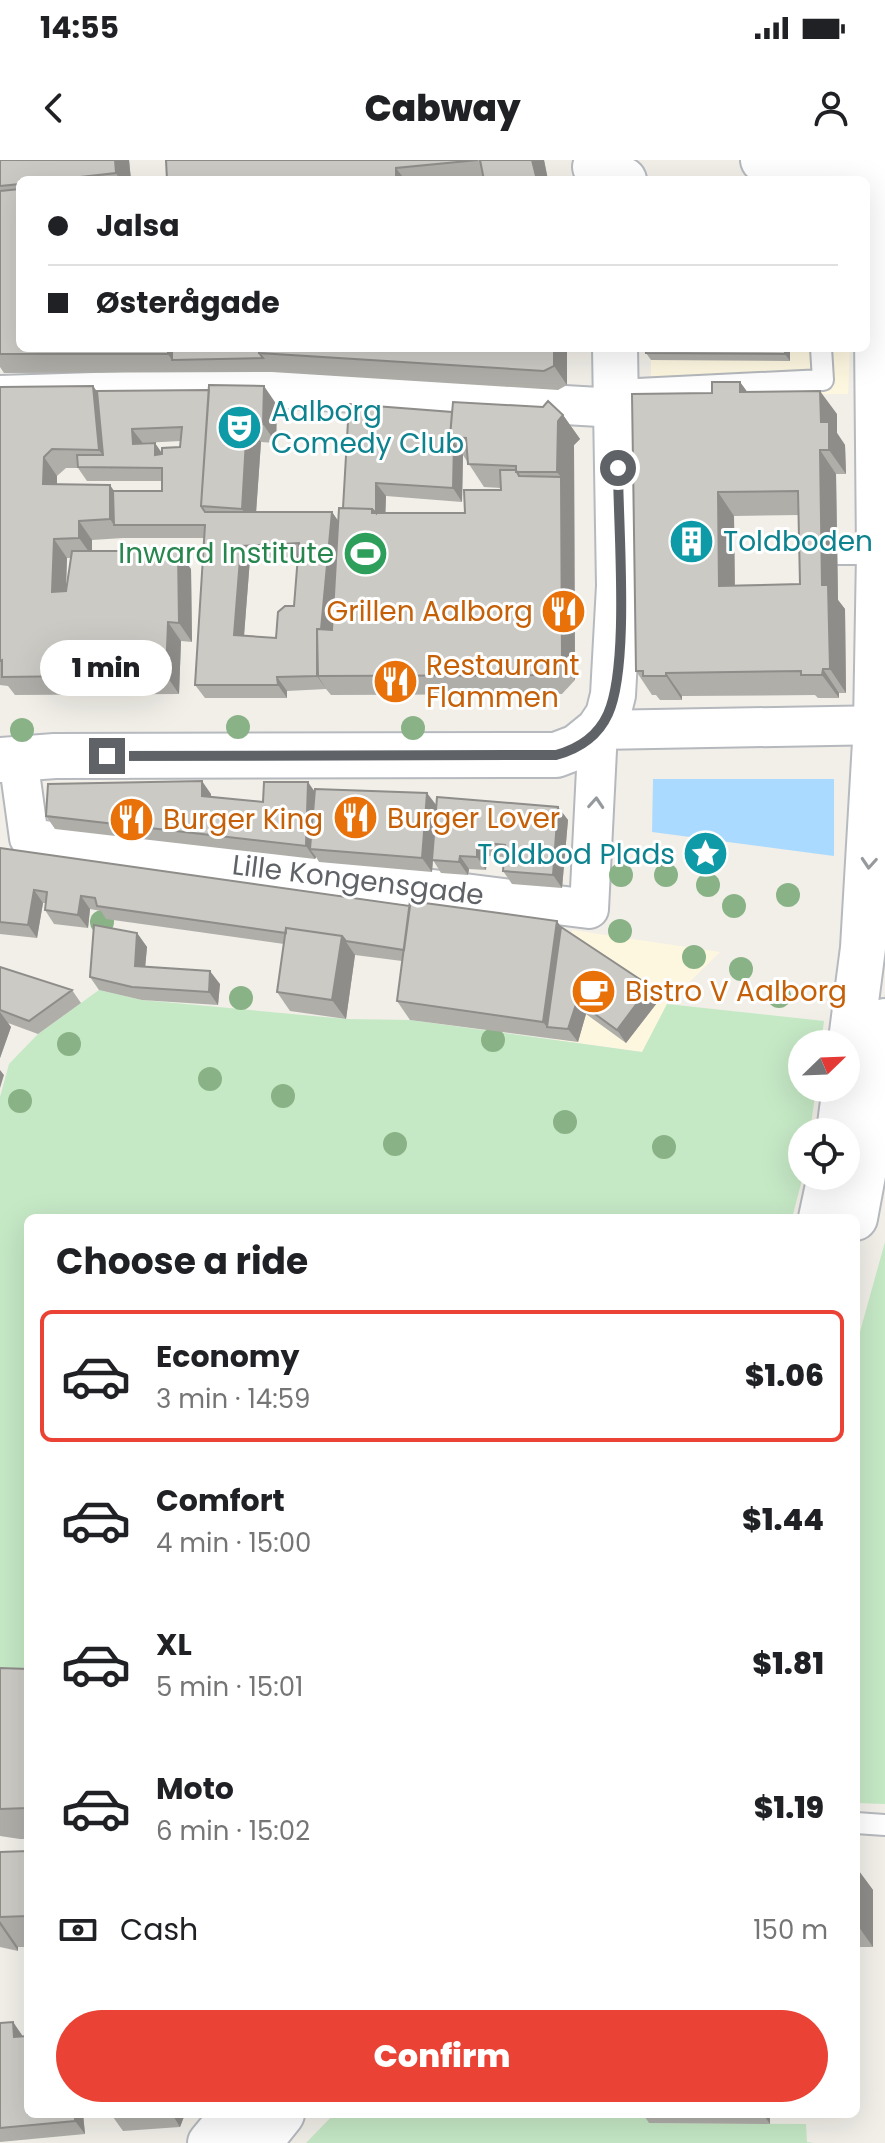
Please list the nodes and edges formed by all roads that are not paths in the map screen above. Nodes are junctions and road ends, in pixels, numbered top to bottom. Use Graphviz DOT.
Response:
graph roads {
  1 [pos="763,160"];
  2 [pos="882,170"];
  3 [pos="876,223"];
  4 [pos="821,352"];
  5 [pos="616,382"];
  6 [pos="0,395"];
  7 [pos="815,554"];
  8 [pos="879,554"];
  9 [pos="881,725"];
  10 [pos="598,730"];
  11 [pos="9,759"];
  12 [pos="885,1021"];
  13 [pos="841,1118"];
  14 [pos="827,1190"];
  15 [pos="822,1214"];
  16 [pos="856,1214"];
  17 [pos="860,1823"];
  18 [pos="885,1825"];
  19 [pos="231,2118"];
  20 [pos="279,2118"];
  21 [pos="210,2143"];
  22 [pos="259,2143"];
  1 -- 2 [label="main road"];
  2 -- 3 [label="main road"];
  3 -- 8 [label="main road"];
  4 -- 5 [label="lane"];
  5 -- 6 [label="street"];
  5 -- 10 [label="main road"];
  7 -- 8 [label="lane"];
  8 -- 9 [label="main road"];
  9 -- 10 [label="street"];
  9 -- 13 [label="main road, one-way"];
  10 -- 11 [label="main road"];
  11 -- 10 [label="street, Lille Kongensgade, one-way"];
  12 -- 16 [label="main road"];
  14 -- 15 [label="main road"];
  17 -- 18 [label="lane"];
  19 -- 21 [label="main road"];
  20 -- 22 [label="main road"];
}
